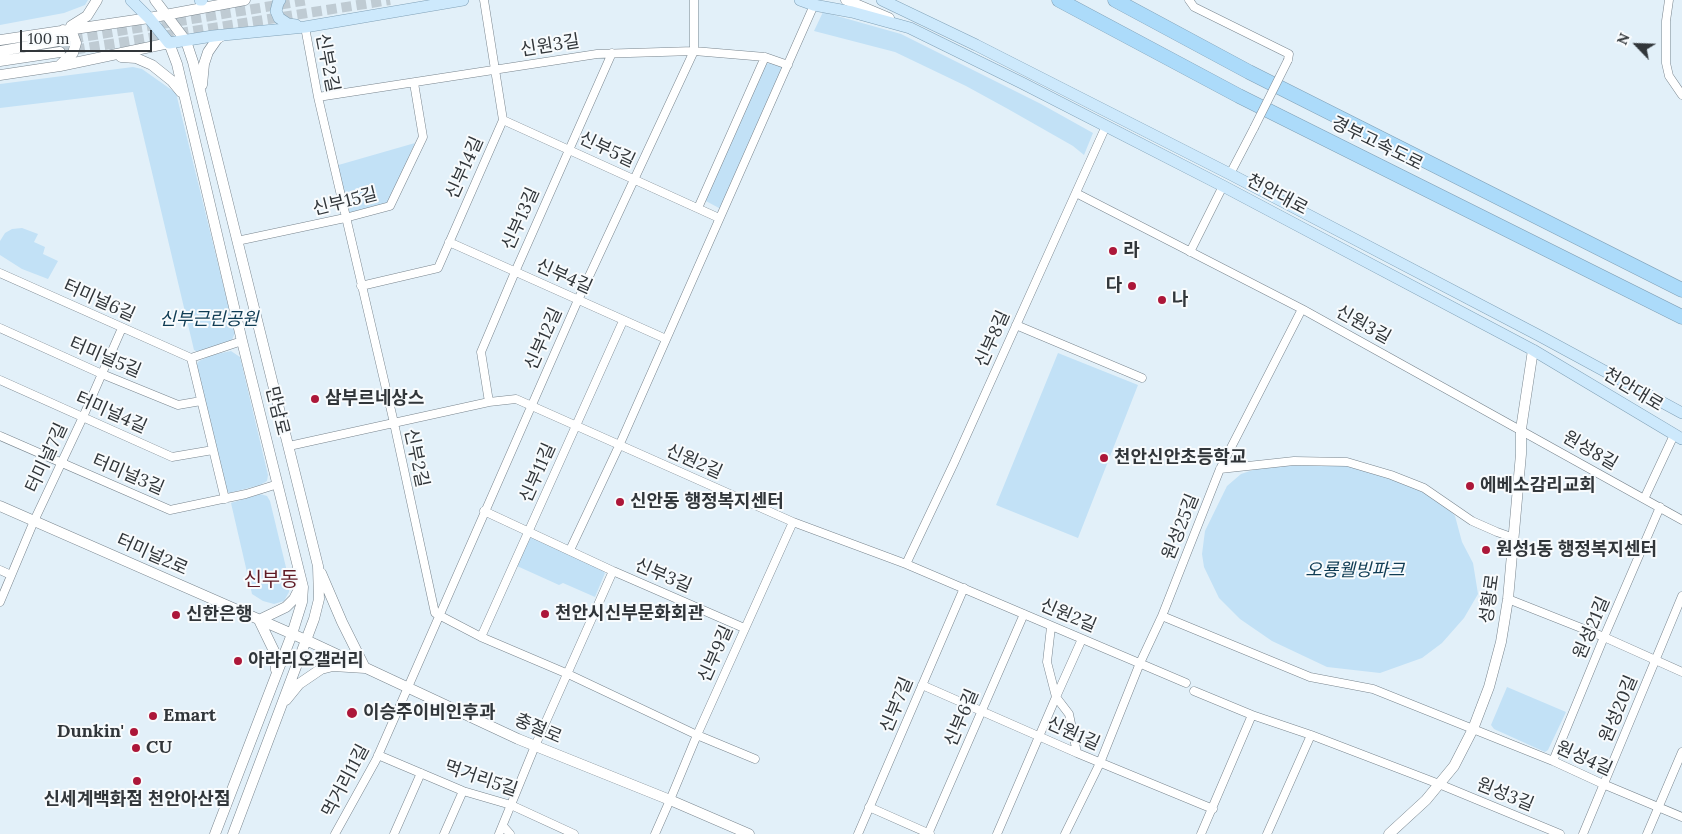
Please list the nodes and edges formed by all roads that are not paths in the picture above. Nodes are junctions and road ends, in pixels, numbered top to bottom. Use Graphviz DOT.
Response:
graph roads {
  1 [pos="97,0"];
  2 [pos="131,0"];
  3 [pos="155,0"];
  4 [pos="245,0"];
  5 [pos="280,0"];
  6 [pos="463,0"];
  7 [pos="484,0"];
  8 [pos="694,0"];
  9 [pos="800,0"];
  10 [pos="846,0"];
  11 [pos="1059,0"];
  12 [pos="1115,0"];
  13 [pos="1189,0"];
  14 [pos="1669,0"];
  15 [pos="884,1"];
  16 [pos="814,5"];
  17 [pos="167,14"];
  18 [pos="149,18"];
  19 [pos="305,27"];
  20 [pos="910,28"];
  21 [pos="63,30"];
  22 [pos="224,35"];
  23 [pos="0,40"];
  24 [pos="186,40"];
  25 [pos="169,43"];
  26 [pos="0,50"];
  27 [pos="694,51"];
  28 [pos="612,53"];
  29 [pos="101,57"];
  30 [pos="765,57"];
  31 [pos="0,61"];
  32 [pos="788,65"];
  33 [pos="58,66"];
  34 [pos="495,70"];
  35 [pos="0,75"];
  36 [pos="414,83"];
  37 [pos="1682,95"];
  38 [pos="202,96"];
  39 [pos="184,97"];
  40 [pos="318,97"];
  41 [pos="503,120"];
  42 [pos="1106,126"];
  43 [pos="568,149"];
  44 [pos="1230,174"];
  45 [pos="633,179"];
  46 [pos="1223,186"];
  47 [pos="1076,193"];
  48 [pos="698,208"];
  49 [pos="345,218"];
  50 [pos="719,218"];
  51 [pos="237,241"];
  52 [pos="449,242"];
  53 [pos="1190,252"];
  54 [pos="515,272"];
  55 [pos="0,274"];
  56 [pos="361,286"];
  57 [pos="1682,290"];
  58 [pos="578,300"];
  59 [pos="1302,308"];
  60 [pos="1682,316"];
  61 [pos="623,321"];
  62 [pos="1016,324"];
  63 [pos="0,328"];
  64 [pos="122,328"];
  65 [pos="666,339"];
  66 [pos="242,341"];
  67 [pos="1533,350"];
  68 [pos="191,358"];
  69 [pos="102,374"];
  70 [pos="1142,378"];
  71 [pos="0,380"];
  72 [pos="201,401"];
  73 [pos="489,402"];
  74 [pos="531,405"];
  75 [pos="1682,413"];
  76 [pos="83,417"];
  77 [pos="394,423"];
  78 [pos="575,426"];
  79 [pos="1521,429"];
  80 [pos="0,436"];
  81 [pos="1678,437"];
  82 [pos="289,446"];
  83 [pos="619,446"];
  84 [pos="213,450"];
  85 [pos="61,462"];
  86 [pos="1220,469"];
  87 [pos="278,484"];
  88 [pos="225,499"];
  89 [pos="1644,499"];
  90 [pos="0,506"];
  91 [pos="1660,507"];
  92 [pos="484,511"];
  93 [pos="1682,520"];
  94 [pos="34,521"];
  95 [pos="792,522"];
  96 [pos="529,532"];
  97 [pos="1514,538"];
  98 [pos="570,550"];
  99 [pos="906,564"];
  100 [pos="318,566"];
  101 [pos="0,570"];
  102 [pos="613,571"];
  103 [pos="301,574"];
  104 [pos="11,575"];
  105 [pos="319,585"];
  106 [pos="303,587"];
  107 [pos="964,588"];
  108 [pos="1682,596"];
  109 [pos="1508,599"];
  110 [pos="0,602"];
  111 [pos="1024,614"];
  112 [pos="440,616"];
  113 [pos="1162,616"];
  114 [pos="259,620"];
  115 [pos="1052,627"];
  116 [pos="744,628"];
  117 [pos="292,634"];
  118 [pos="481,637"];
  119 [pos="1604,637"];
  120 [pos="1082,639"];
  121 [pos="306,640"];
  122 [pos="1656,661"];
  123 [pos="1140,663"];
  124 [pos="365,668"];
  125 [pos="1682,672"];
  126 [pos="568,674"];
  127 [pos="274,681"];
  128 [pos="1186,683"];
  129 [pos="922,685"];
  130 [pos="408,688"];
  131 [pos="1194,691"];
  132 [pos="1056,697"];
  133 [pos="266,702"];
  134 [pos="281,706"];
  135 [pos="981,710"];
  136 [pos="1252,715"];
  137 [pos="1474,729"];
  138 [pos="697,735"];
  139 [pos="1311,735"];
  140 [pos="1039,736"];
  141 [pos="535,746"];
  142 [pos="1682,752"];
  143 [pos="1077,753"];
  144 [pos="378,754"];
  145 [pos="755,759"];
  146 [pos="1553,761"];
  147 [pos="1100,763"];
  148 [pos="421,773"];
  149 [pos="1439,784"];
  150 [pos="1603,784"];
  151 [pos="463,791"];
  152 [pos="670,800"];
  153 [pos="511,805"];
  154 [pos="869,807"];
  155 [pos="1658,807"];
  156 [pos="1213,809"];
  157 [pos="1682,817"];
  158 [pos="501,830"];
  159 [pos="214,834"];
  160 [pos="233,834"];
  161 [pos="335,834"];
  162 [pos="394,834"];
  163 [pos="444,834"];
  164 [pos="510,834"];
  165 [pos="574,834"];
  166 [pos="655,834"];
  167 [pos="749,834"];
  168 [pos="858,834"];
  169 [pos="929,834"];
  170 [pos="997,834"];
  171 [pos="1065,834"];
  172 [pos="1201,834"];
  173 [pos="1267,834"];
  174 [pos="1389,834"];
  175 [pos="1560,834"];
  176 [pos="1583,834"];
  177 [pos="1647,834"];
  1 -- 21 [label="main road"];
  2 -- 18 [label="main road, 만남로"];
  3 -- 17 [label="main road"];
  4 -- 17 [label="main road"];
  5 -- 19 [label="main road"];
  6 -- 19 [label="main road"];
  7 -- 34 [label="street"];
  8 -- 27 [label="street, 신부12길"];
  9 -- 16 [label="main road"];
  10 -- 20 [label="main road, 천안대로"];
  11 -- 60 [label="highway, 경부고속도로"];
  12 -- 57 [label="highway, 경부고속도로"];
  13 -- 44 [label="street, bridge"];
  14 -- 37 [label="street"];
  15 -- 44 [label="main road, 천안대로"];
  16 -- 20 [label="main road"];
  16 -- 32 [label="street"];
  17 -- 18 [label="main road"];
  17 -- 24 [label="main road"];
  18 -- 21 [label="main road"];
  18 -- 25 [label="main road, 만남로"];
  19 -- 22 [label="main road"];
  19 -- 40 [label="street, 신부2길"];
  20 -- 42 [label="main road, 천안대로"];
  21 -- 23 [label="main road"];
  21 -- 33 [label="main road"];
  22 -- 24 [label="main road"];
  22 -- 38 [label="main road"];
  24 -- 25 [label="main road"];
  24 -- 38 [label="main road, 만남로"];
  25 -- 29 [label="main road"];
  25 -- 39 [label="main road, 만남로"];
  26 -- 31 [label="main road"];
  27 -- 28 [label="street, 신원3길"];
  27 -- 30 [label="street, 신원3길"];
  27 -- 45 [label="street, 신부12길"];
  28 -- 34 [label="street, 신원3길"];
  28 -- 43 [label="street, 신부13길"];
  29 -- 33 [label="main road"];
  29 -- 39 [label="main road"];
  30 -- 32 [label="street, 신원3길"];
  30 -- 48 [label="street"];
  32 -- 50 [label="street"];
  33 -- 35 [label="main road"];
  34 -- 36 [label="street, 신원3길"];
  34 -- 41 [label="street"];
  36 -- 40 [label="street, 신원3길"];
  36 -- 49 [label="street, 신부15길"];
  38 -- 51 [label="main road, 만남로"];
  39 -- 66 [label="main road, 만남로"];
  40 -- 49 [label="street, 신부2길"];
  41 -- 43 [label="street, 신부5길"];
  41 -- 52 [label="street, 신부14길"];
  42 -- 46 [label="main road, 천안대로"];
  42 -- 47 [label="street, 신부8길"];
  43 -- 45 [label="street, 신부5길"];
  43 -- 54 [label="street, 신부13길"];
  44 -- 75 [label="main road, 천안대로"];
  45 -- 48 [label="street, 신부5길"];
  45 -- 58 [label="street, 신부12길"];
  46 -- 53 [label="street"];
  46 -- 67 [label="main road, 천안대로"];
  47 -- 53 [label="street, 신원3길"];
  47 -- 62 [label="street, 신부8길"];
  48 -- 50 [label="street, 신부5길"];
  49 -- 51 [label="street, 신부15길"];
  49 -- 56 [label="street, 신부2길"];
  50 -- 65 [label="street"];
  51 -- 82 [label="main road, 만남로"];
  52 -- 54 [label="street, 신부4길"];
  52 -- 56 [label="street, 신부14길"];
  53 -- 59 [label="street, 신원3길"];
  54 -- 58 [label="street, 신부4길"];
  54 -- 73 [label="street, 신부13길"];
  55 -- 64 [label="street, 터미널6길"];
  56 -- 77 [label="street, 신부2길"];
  58 -- 61 [label="street, 신부4길"];
  58 -- 74 [label="street, 신부12길"];
  59 -- 79 [label="street, 신원3길"];
  59 -- 86 [label="street, 원성25길"];
  61 -- 65 [label="street, 신부4길"];
  61 -- 78 [label="street, 신부11길"];
  62 -- 70 [label="street"];
  62 -- 99 [label="street, 신부8길"];
  63 -- 69 [label="street, 터미널5길"];
  64 -- 68 [label="street, 터미널6길"];
  64 -- 69 [label="street, 터미널7길"];
  65 -- 83 [label="street"];
  66 -- 68 [label="street"];
  66 -- 87 [label="main road, 만남로"];
  67 -- 79 [label="main road, 성황로"];
  67 -- 81 [label="main road, 천안대로"];
  68 -- 72 [label="street"];
  69 -- 72 [label="street, 터미널5길"];
  69 -- 76 [label="street, 터미널7길"];
  71 -- 76 [label="street, 터미널4길"];
  72 -- 84 [label="street"];
  73 -- 74 [label="street, 신원2길"];
  73 -- 77 [label="street, 신원2길"];
  74 -- 78 [label="street, 신원2길"];
  74 -- 92 [label="street, 신부12길"];
  76 -- 84 [label="street, 터미널4길"];
  76 -- 85 [label="street, 터미널7길"];
  77 -- 82 [label="street, 신원2길"];
  77 -- 112 [label="street, 신부2길"];
  78 -- 83 [label="street, 신원2길"];
  78 -- 96 [label="street, 신부11길"];
  79 -- 89 [label="street, 원성8길"];
  79 -- 97 [label="main road, 성황로"];
  80 -- 85 [label="street, 터미널3길"];
  81 -- 89 [label="street"];
  82 -- 100 [label="main road, 만남로"];
  83 -- 95 [label="street, 신원2길"];
  83 -- 98 [label="street"];
  84 -- 88 [label="street"];
  85 -- 88 [label="street, 터미널3길"];
  85 -- 94 [label="street, 터미널7길"];
  86 -- 97 [label="street"];
  86 -- 113 [label="street, 원성25길"];
  87 -- 88 [label="street, 터미널3길"];
  87 -- 103 [label="main road, 만남로"];
  89 -- 91 [label="street, 원성8길"];
  90 -- 94 [label="main road, 터미널2로"];
  91 -- 93 [label="street, 원성8길"];
  91 -- 119 [label="street, 원성21길"];
  92 -- 96 [label="street, 신부3길"];
  92 -- 112 [label="street, 신부12길"];
  94 -- 104 [label="street, 터미널7길"];
  94 -- 114 [label="main road, 터미널2로"];
  95 -- 99 [label="street, 신원2길"];
  95 -- 116 [label="street, 신부9길"];
  96 -- 98 [label="street, 신부3길"];
  96 -- 118 [label="street, 신부11길"];
  97 -- 109 [label="main road, 성황로"];
  98 -- 102 [label="street, 신부3길"];
  99 -- 107 [label="street, 신원2길"];
  100 -- 105 [label="main road, 만남로"];
  100 -- 124 [label="main road"];
  101 -- 104 [label="street"];
  102 -- 116 [label="street, 신부3길"];
  102 -- 126 [label="street"];
  103 -- 106 [label="main road, 만남로"];
  103 -- 114 [label="main road"];
  104 -- 110 [label="street, 터미널7길"];
  105 -- 106 [label="main road"];
  105 -- 121 [label="main road, 만남로"];
  106 -- 117 [label="main road, 만남로"];
  107 -- 111 [label="street, 신원2길"];
  107 -- 129 [label="street, 신부7길"];
  108 -- 122 [label="street, 원성20길"];
  109 -- 119 [label="street"];
  109 -- 137 [label="main road, 성황로"];
  111 -- 115 [label="street, 신원2길"];
  111 -- 135 [label="street, 신부6길"];
  112 -- 118 [label="street"];
  112 -- 130 [label="street, 신부12길"];
  113 -- 123 [label="street, 원성25길"];
  113 -- 137 [label="street"];
  114 -- 117 [label="main road, 터미널2로"];
  114 -- 127 [label="main road"];
  115 -- 120 [label="street, 신원2길"];
  115 -- 132 [label="street"];
  116 -- 138 [label="street, 신부9길"];
  117 -- 121 [label="main road, 충절로"];
  117 -- 127 [label="main road, 만남로"];
  118 -- 126 [label="street"];
  119 -- 122 [label="street"];
  119 -- 146 [label="street, 원성21길"];
  120 -- 123 [label="street, 신원2길"];
  120 -- 132 [label="street"];
  121 -- 124 [label="main road, 충절로"];
  121 -- 134 [label="main road, 만남로"];
  122 -- 125 [label="street"];
  122 -- 150 [label="street, 원성20길"];
  123 -- 128 [label="street, 신원2길"];
  123 -- 147 [label="street, 원성25길"];
  124 -- 130 [label="main road, 충절로"];
  124 -- 134 [label="main road"];
  126 -- 138 [label="street"];
  126 -- 141 [label="street"];
  127 -- 133 [label="main road, 만남로"];
  129 -- 135 [label="street, 신원1길"];
  129 -- 154 [label="street, 신부7길"];
  130 -- 141 [label="main road, 충절로"];
  130 -- 144 [label="street, 먹거리11길"];
  131 -- 136 [label="street"];
  132 -- 140 [label="street"];
  132 -- 143 [label="street"];
  133 -- 134 [label="main road"];
  133 -- 159 [label="main road, 만남로"];
  134 -- 160 [label="main road, 만남로"];
  135 -- 140 [label="street, 신원1길"];
  135 -- 169 [label="street, 신부6길"];
  136 -- 139 [label="street"];
  136 -- 156 [label="street"];
  137 -- 146 [label="street, 원성4길"];
  137 -- 149 [label="main road, 성황로"];
  138 -- 145 [label="street"];
  138 -- 152 [label="street, 신부9길"];
  139 -- 149 [label="street"];
  139 -- 173 [label="street"];
  140 -- 143 [label="street, 신원1길"];
  140 -- 170 [label="street"];
  141 -- 152 [label="main road, 충절로"];
  141 -- 153 [label="street"];
  142 -- 155 [label="street"];
  143 -- 147 [label="street, 신원1길"];
  144 -- 148 [label="street, 먹거리5길"];
  144 -- 161 [label="street, 먹거리11길"];
  146 -- 150 [label="street, 원성4길"];
  147 -- 156 [label="street, 신원1길"];
  147 -- 171 [label="street, 원성25길"];
  148 -- 151 [label="street, 먹거리5길"];
  148 -- 162 [label="street"];
  149 -- 174 [label="main road, 성황로"];
  149 -- 175 [label="street, 원성3길"];
  150 -- 155 [label="street, 원성4길"];
  150 -- 176 [label="street, 원성20길"];
  151 -- 153 [label="street, 먹거리5길"];
  151 -- 163 [label="street"];
  152 -- 166 [label="street, 신부9길"];
  152 -- 167 [label="main road, 충절로"];
  153 -- 158 [label="street"];
  153 -- 165 [label="street, 먹거리5길"];
  154 -- 168 [label="street, 신부7길"];
  154 -- 169 [label="street"];
  155 -- 157 [label="street, 원성4길"];
  155 -- 177 [label="street"];
  156 -- 172 [label="street"];
  158 -- 164 [label="street"];
}
